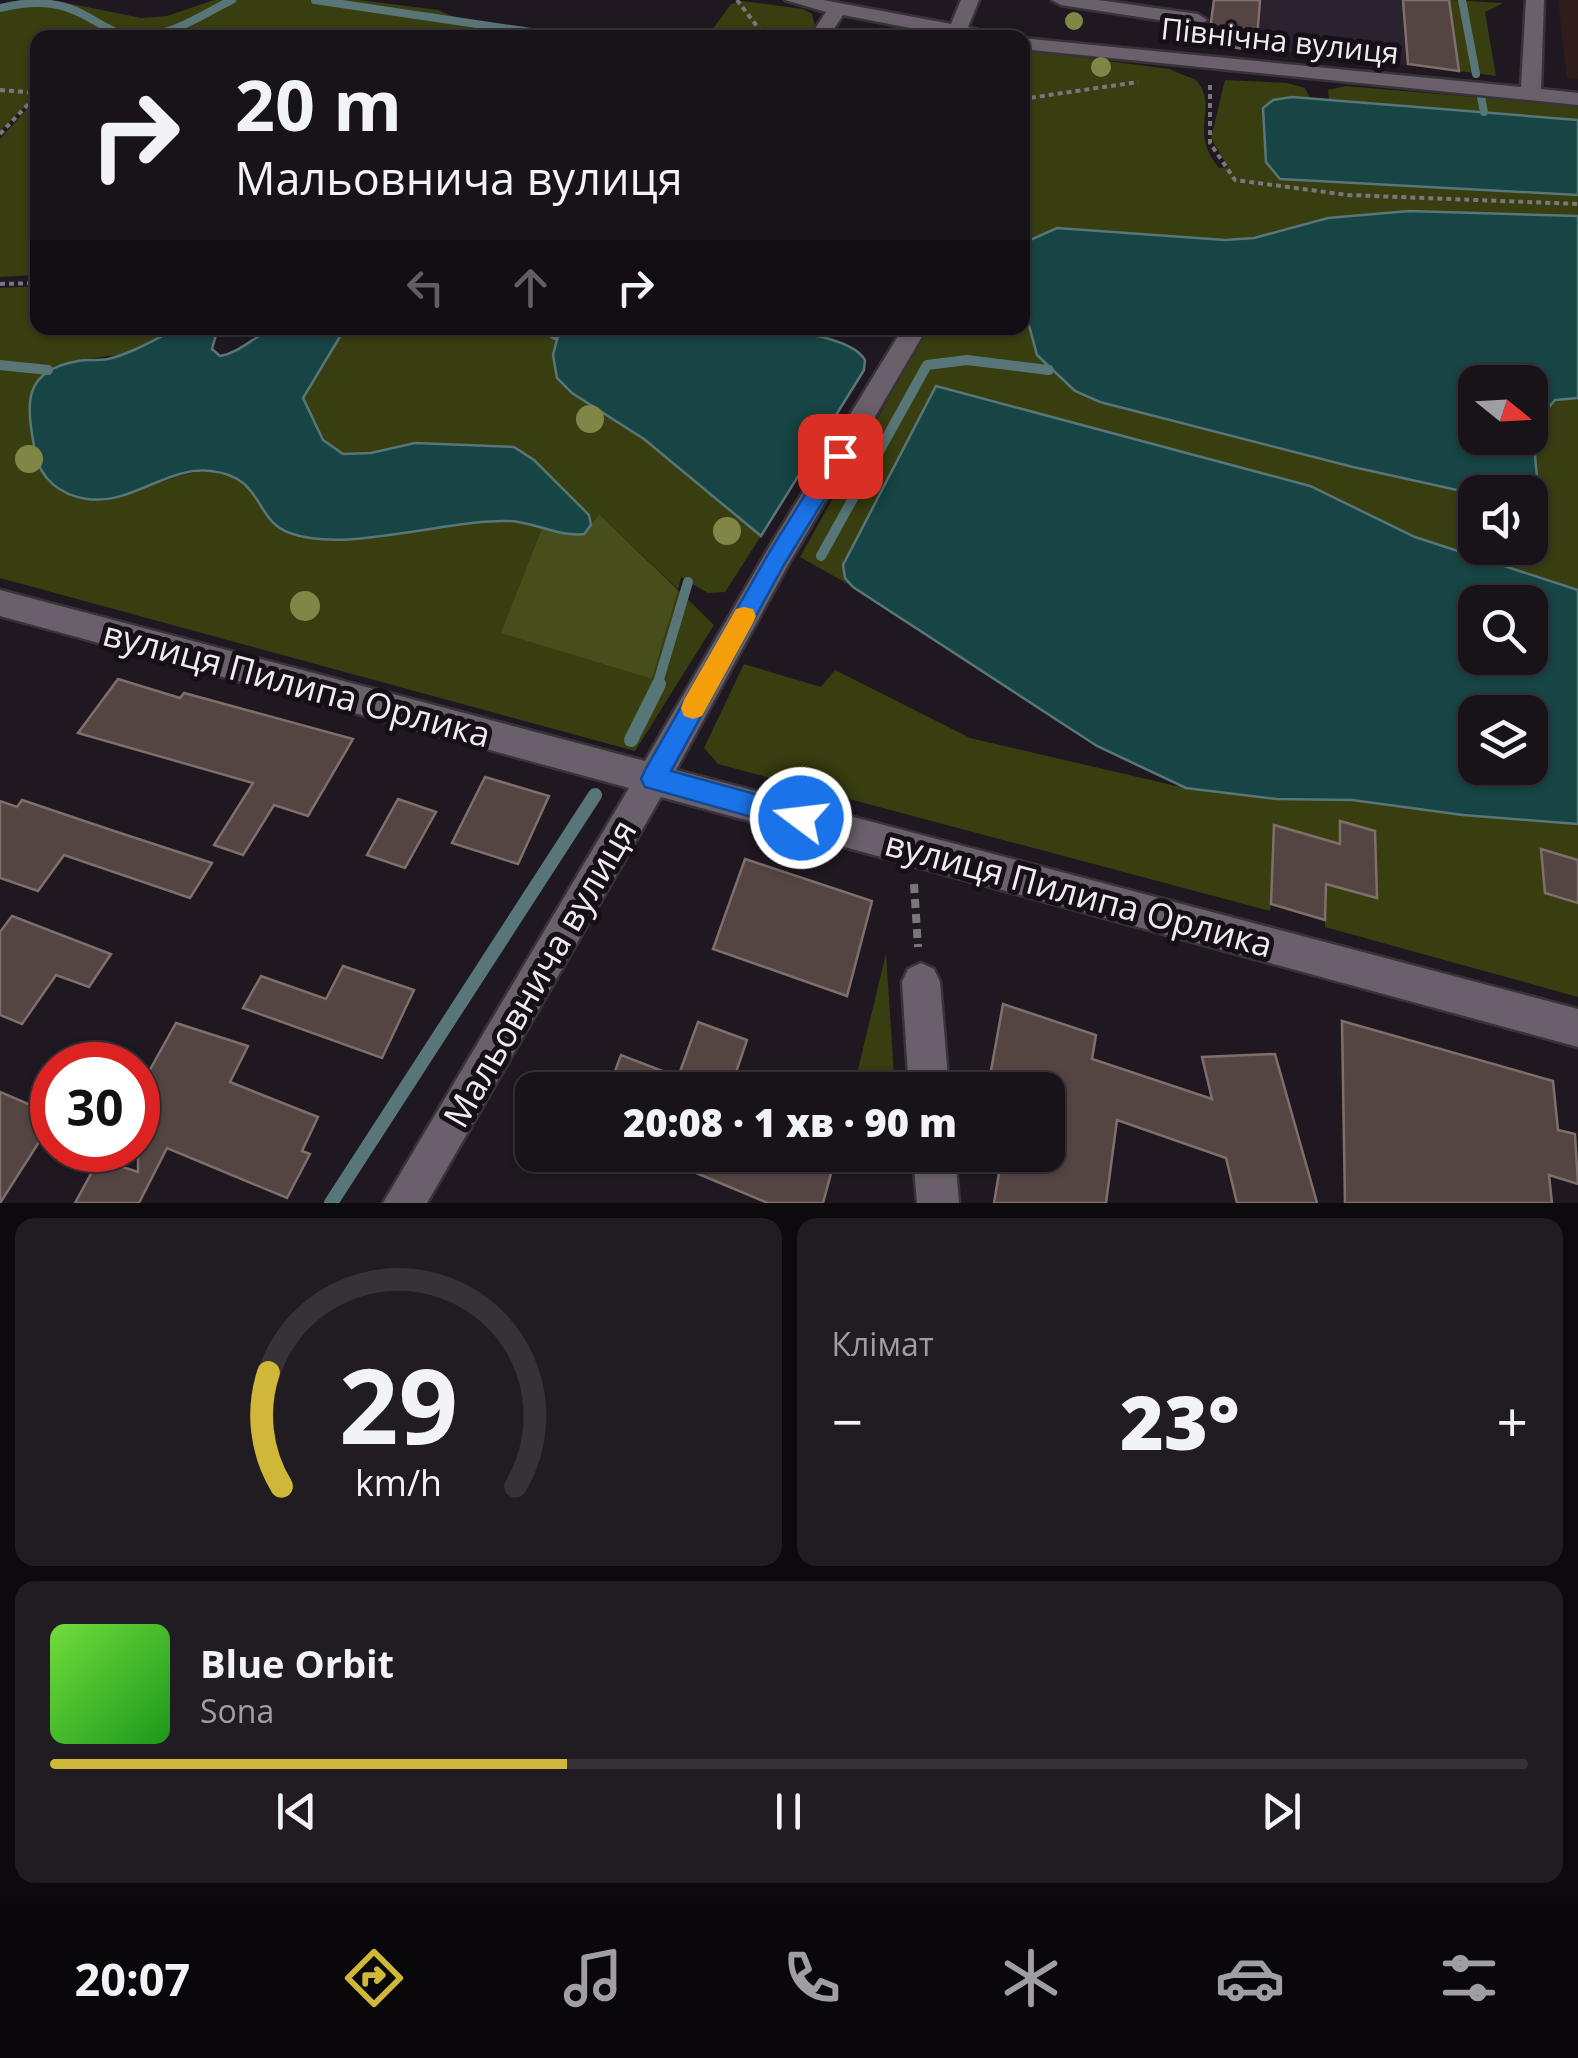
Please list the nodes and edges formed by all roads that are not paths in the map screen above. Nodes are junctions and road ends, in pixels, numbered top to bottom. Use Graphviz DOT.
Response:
graph roads {
  1 [pos="794,0"];
  2 [pos="970,0"];
  3 [pos="1060,0"];
  4 [pos="1535,0"];
  5 [pos="838,8"];
  6 [pos="1200,10"];
  7 [pos="823,30"];
  8 [pos="957,30"];
  9 [pos="1030,45"];
  10 [pos="1199,63"];
  11 [pos="1531,95"];
  12 [pos="1578,99"];
  13 [pos="911,335"];
  14 [pos="0,602"];
  15 [pos="654,779"];
  16 [pos="921,982"];
  17 [pos="1578,1028"];
  18 [pos="928,1072"];
  19 [pos="935,1172"];
  20 [pos="404,1203"];
  21 [pos="938,1203"];
  1 -- 5 [label="street"];
  2 -- 8 [label="street"];
  3 -- 6 [label="street"];
  4 -- 11 [label="street"];
  5 -- 7 [label="street"];
  5 -- 8 [label="street"];
  6 -- 10 [label="street"];
  9 -- 10 [label="street, Північна вулиця"];
  10 -- 11 [label="street, Північна вулиця"];
  11 -- 12 [label="street, Північна вулиця"];
  13 -- 15 [label="street, Мальовнича вулиця"];
  14 -- 15 [label="street, вулиця Пилипа Орлика"];
  15 -- 17 [label="street, вулиця Пилипа Орлика"];
  15 -- 20 [label="street, Мальовнича вулиця"];
  16 -- 18 [label="street"];
  19 -- 21 [label="street"];
}
